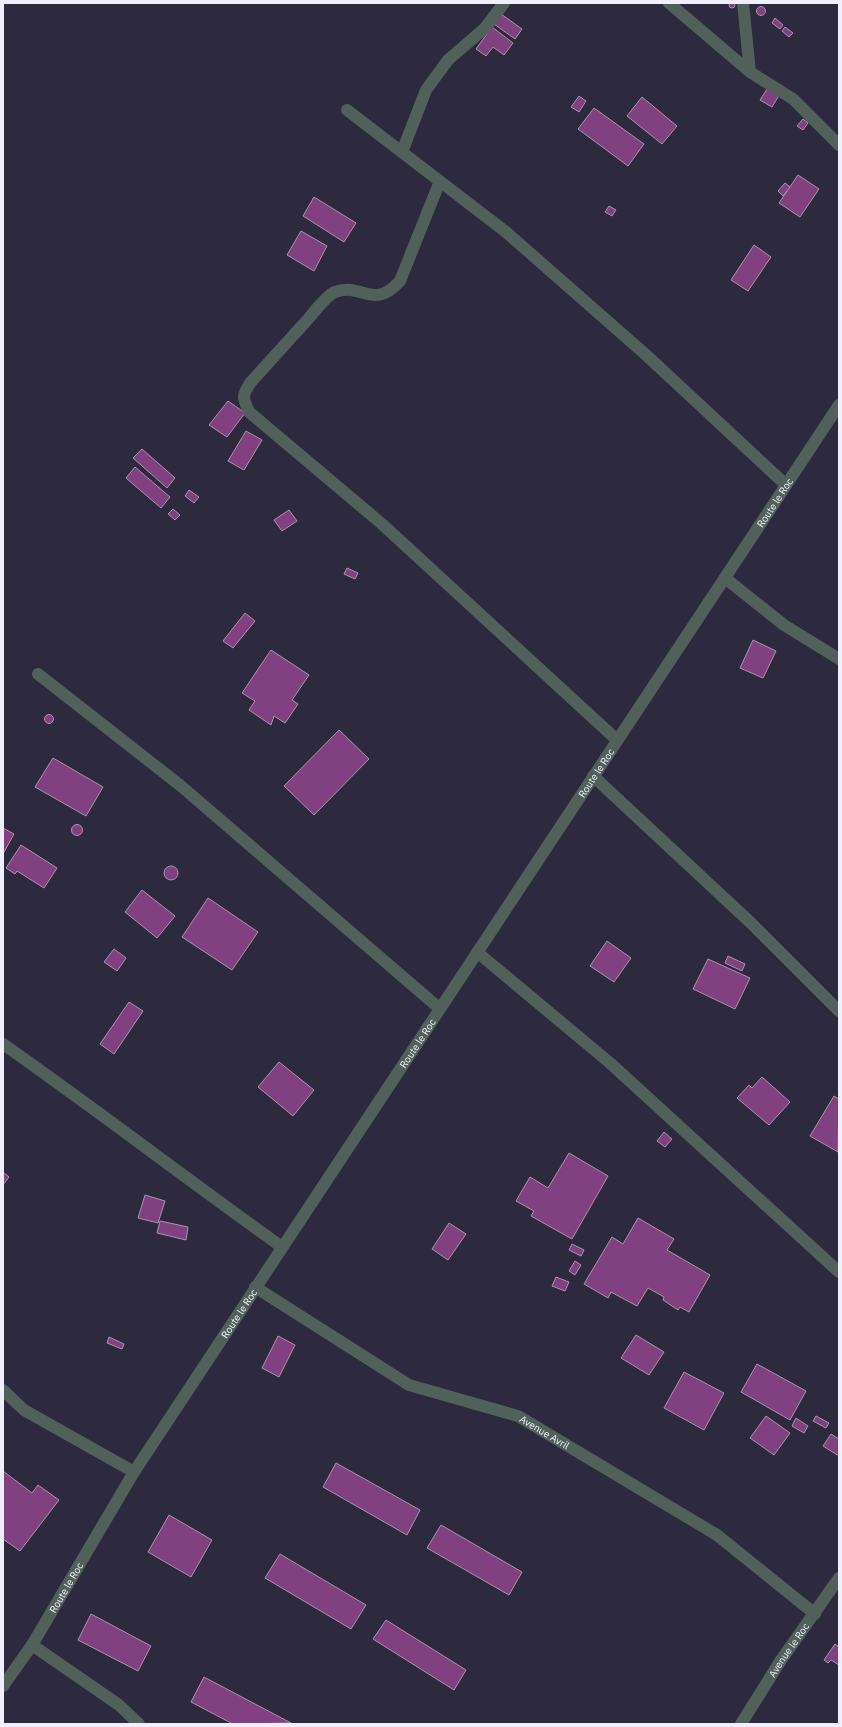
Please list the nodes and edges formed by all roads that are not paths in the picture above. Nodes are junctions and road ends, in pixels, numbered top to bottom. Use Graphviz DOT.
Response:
graph roads {
  1 [pos="504,3"];
  2 [pos="669,3"];
  3 [pos="743,3"];
  4 [pos="750,72"];
  5 [pos="347,110"];
  6 [pos="839,145"];
  7 [pos="402,152"];
  8 [pos="440,181"];
  9 [pos="839,405"];
  10 [pos="786,485"];
  11 [pos="725,578"];
  12 [pos="839,659"];
  13 [pos="38,674"];
  14 [pos="617,740"];
  15 [pos="593,776"];
  16 [pos="477,952"];
  17 [pos="439,1008"];
  18 [pos="839,1011"];
  19 [pos="3,1044"];
  20 [pos="282,1247"];
  21 [pos="839,1272"];
  22 [pos="255,1287"];
  23 [pos="3,1390"];
  24 [pos="134,1472"];
  25 [pos="839,1578"];
  26 [pos="815,1614"];
  27 [pos="32,1645"];
  28 [pos="3,1686"];
  29 [pos="139,1724"];
  30 [pos="742,1724"];
  1 -- 7 [label="street"];
  2 -- 4 [label="street"];
  3 -- 4 [label="street"];
  4 -- 6 [label="street"];
  5 -- 7 [label="street"];
  7 -- 8 [label="street"];
  8 -- 10 [label="street"];
  8 -- 14 [label="street"];
  9 -- 10 [label="street, Route le Roc"];
  10 -- 11 [label="street, Route le Roc"];
  11 -- 12 [label="street"];
  11 -- 14 [label="street, Route le Roc"];
  13 -- 17 [label="street"];
  14 -- 15 [label="street, Route le Roc"];
  15 -- 16 [label="street, Route le Roc"];
  15 -- 18 [label="street"];
  16 -- 17 [label="street, Route le Roc"];
  16 -- 21 [label="street"];
  17 -- 20 [label="street, Route le Roc"];
  19 -- 20 [label="street"];
  20 -- 22 [label="street, Route le Roc"];
  22 -- 24 [label="street, Route le Roc"];
  22 -- 26 [label="street, Avenue Avril"];
  23 -- 24 [label="street"];
  24 -- 27 [label="street, Route le Roc"];
  25 -- 26 [label="street, Avenue le Roc"];
  26 -- 30 [label="street, Avenue le Roc"];
  27 -- 28 [label="street, Route le Roc"];
  27 -- 29 [label="street"];
}
